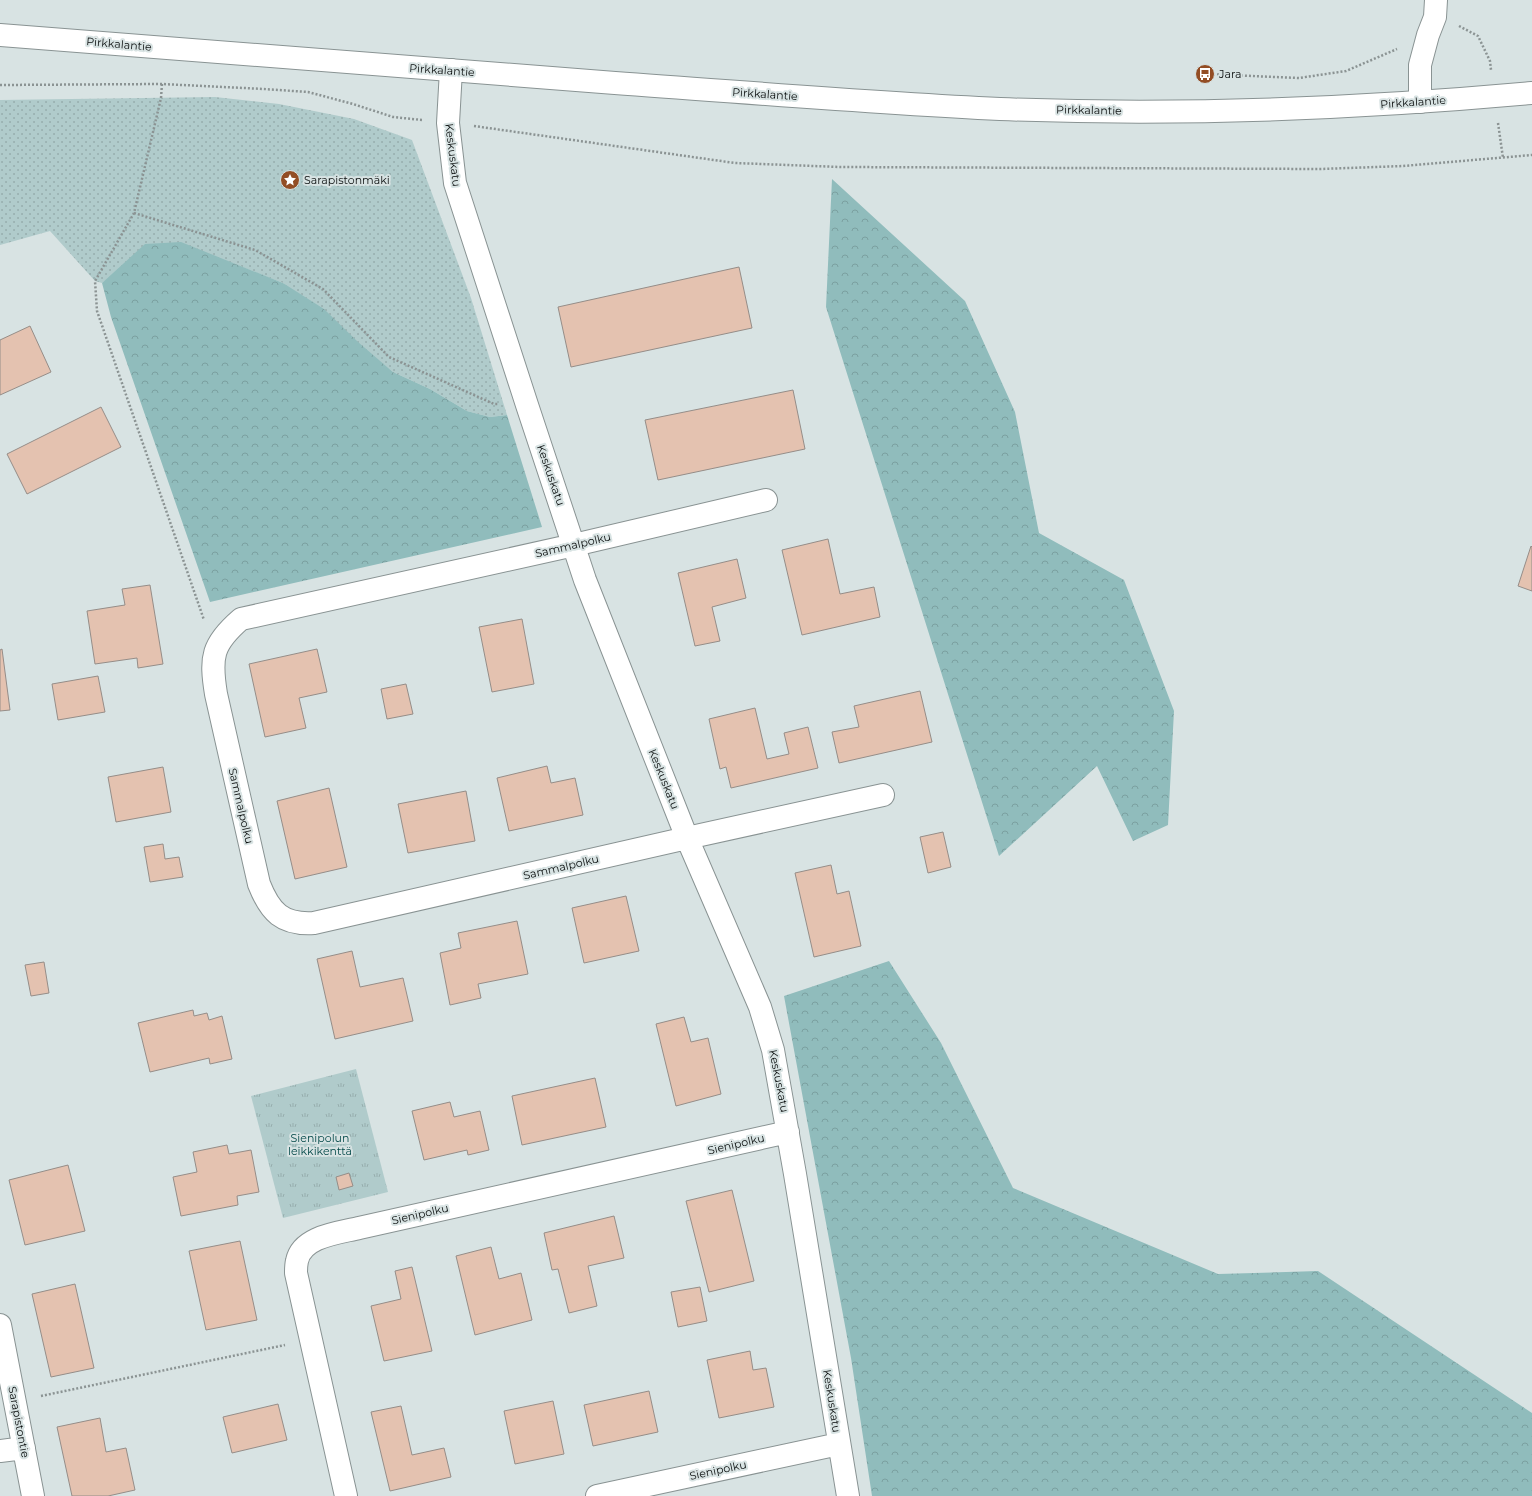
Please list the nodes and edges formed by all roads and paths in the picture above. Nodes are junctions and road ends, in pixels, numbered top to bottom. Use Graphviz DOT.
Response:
graph roads {
  1 [pos="1436,0"];
  2 [pos="0,35"];
  3 [pos="1428,35"];
  4 [pos="451,70"];
  5 [pos="1205,74"];
  6 [pos="162,84"];
  7 [pos="0,85"];
  8 [pos="1532,93"];
  9 [pos="1420,102"];
  10 [pos="448,123"];
  11 [pos="1532,155"];
  12 [pos="134,213"];
  13 [pos="527,405"];
  14 [pos="766,500"];
  15 [pos="574,545"];
  16 [pos="215,650"];
  17 [pos="883,795"];
  18 [pos="688,838"];
  19 [pos="788,1132"];
  20 [pos="0,1325"];
  21 [pos="310,1340"];
  22 [pos="15,1401"];
  23 [pos="839,1444"];
  24 [pos="24,1448"];
  25 [pos="0,1451"];
  26 [pos="33,1496"];
  27 [pos="346,1496"];
  28 [pos="597,1496"];
  29 [pos="848,1496"];
  1 -- 3 [label="street"];
  2 -- 4 [label="street, Pirkkalantie"];
  3 -- 5 [label="path"];
  3 -- 9 [label="street"];
  4 -- 9 [label="street, Pirkkalantie"];
  4 -- 10 [label="street, Keskuskatu"];
  6 -- 7 [label="path"];
  6 -- 10 [label="path"];
  6 -- 12 [label="path"];
  8 -- 9 [label="street, Pirkkalantie"];
  10 -- 11 [label="path"];
  10 -- 13 [label="street, Keskuskatu"];
  12 -- 13 [label="path"];
  12 -- 16 [label="path"];
  13 -- 15 [label="street, Keskuskatu"];
  14 -- 15 [label="street, Sammalpolku"];
  15 -- 16 [label="street, Sammalpolku"];
  15 -- 18 [label="street, Keskuskatu"];
  16 -- 18 [label="street, Sammalpolku"];
  17 -- 18 [label="street, Sammalpolku"];
  18 -- 19 [label="street, Keskuskatu"];
  19 -- 21 [label="street, Sienipolku"];
  19 -- 23 [label="street, Keskuskatu"];
  20 -- 22 [label="street, Sarapistontie"];
  21 -- 22 [label="path"];
  21 -- 27 [label="street, Sienipolku"];
  22 -- 24 [label="street, Sarapistontie"];
  23 -- 28 [label="street, Sienipolku"];
  23 -- 29 [label="street, Keskuskatu"];
  24 -- 25 [label="street"];
  24 -- 26 [label="street, Sarapistontie"];
}
